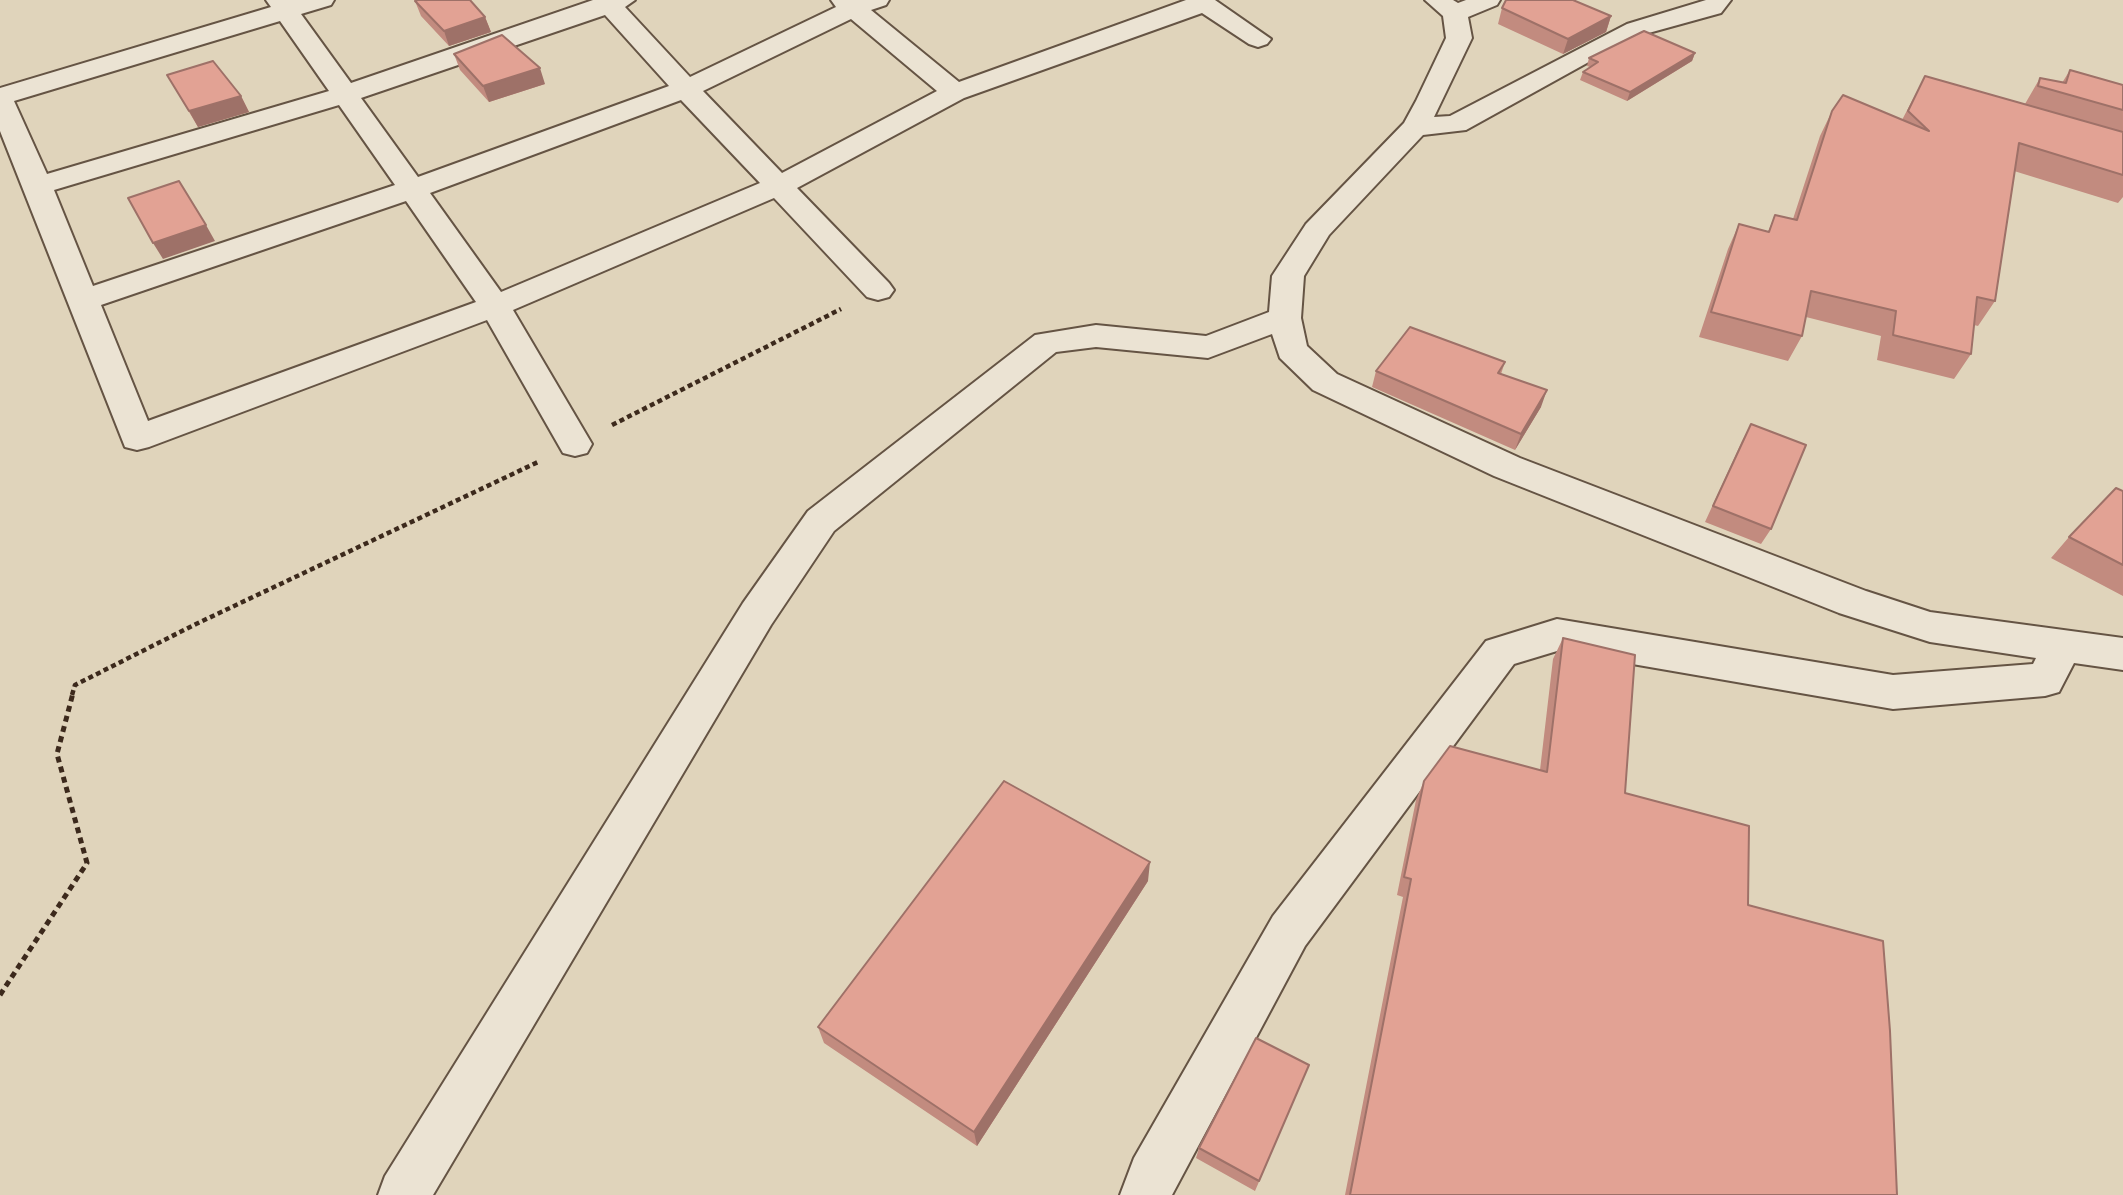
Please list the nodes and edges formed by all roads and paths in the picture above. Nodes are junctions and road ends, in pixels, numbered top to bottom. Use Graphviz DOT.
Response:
graph roads {
  1 [pos="322,0"];
  2 [pos="1488,0"];
  3 [pos="1719,0"];
  4 [pos="613,2"];
  5 [pos="1201,2"];
  6 [pos="858,3"];
  7 [pos="282,5"];
  8 [pos="1446,6"];
  9 [pos="1258,38"];
  10 [pos="686,89"];
  11 [pos="955,92"];
  12 [pos="346,94"];
  13 [pos="0,98"];
  14 [pos="1415,127"];
  15 [pos="781,185"];
  16 [pos="38,186"];
  17 [pos="413,189"];
  18 [pos="878,290"];
  19 [pos="83,300"];
  20 [pos="495,306"];
  21 [pos="1285,318"];
  22 [pos="575,444"];
  23 [pos="2061,648"];
  24 [pos="2123,654"];
  25 [pos="0,995"];
  26 [pos="404,1195"];
  27 [pos="1146,1195"];
  1 -- 7 [label="street"];
  2 -- 8 [label="street"];
  3 -- 14 [label="street"];
  4 -- 10 [label="street"];
  4 -- 12 [label="street"];
  5 -- 9 [label="street"];
  5 -- 11 [label="street"];
  6 -- 10 [label="street"];
  6 -- 11 [label="street"];
  7 -- 12 [label="street"];
  7 -- 13 [label="street"];
  8 -- 14 [label="street"];
  10 -- 15 [label="street"];
  10 -- 17 [label="street"];
  11 -- 15 [label="street"];
  12 -- 16 [label="street"];
  12 -- 17 [label="street"];
  13 -- 16 [label="street"];
  14 -- 21 [label="street"];
  15 -- 18 [label="street"];
  15 -- 20 [label="street"];
  16 -- 19 [label="street"];
  17 -- 19 [label="street"];
  17 -- 20 [label="street"];
  18 -- 22 [label="path"];
  19 -- 20 [label="street"];
  20 -- 22 [label="street"];
  21 -- 23 [label="street"];
  21 -- 26 [label="street"];
  22 -- 25 [label="path"];
  23 -- 24 [label="street"];
  23 -- 27 [label="street"];
}
